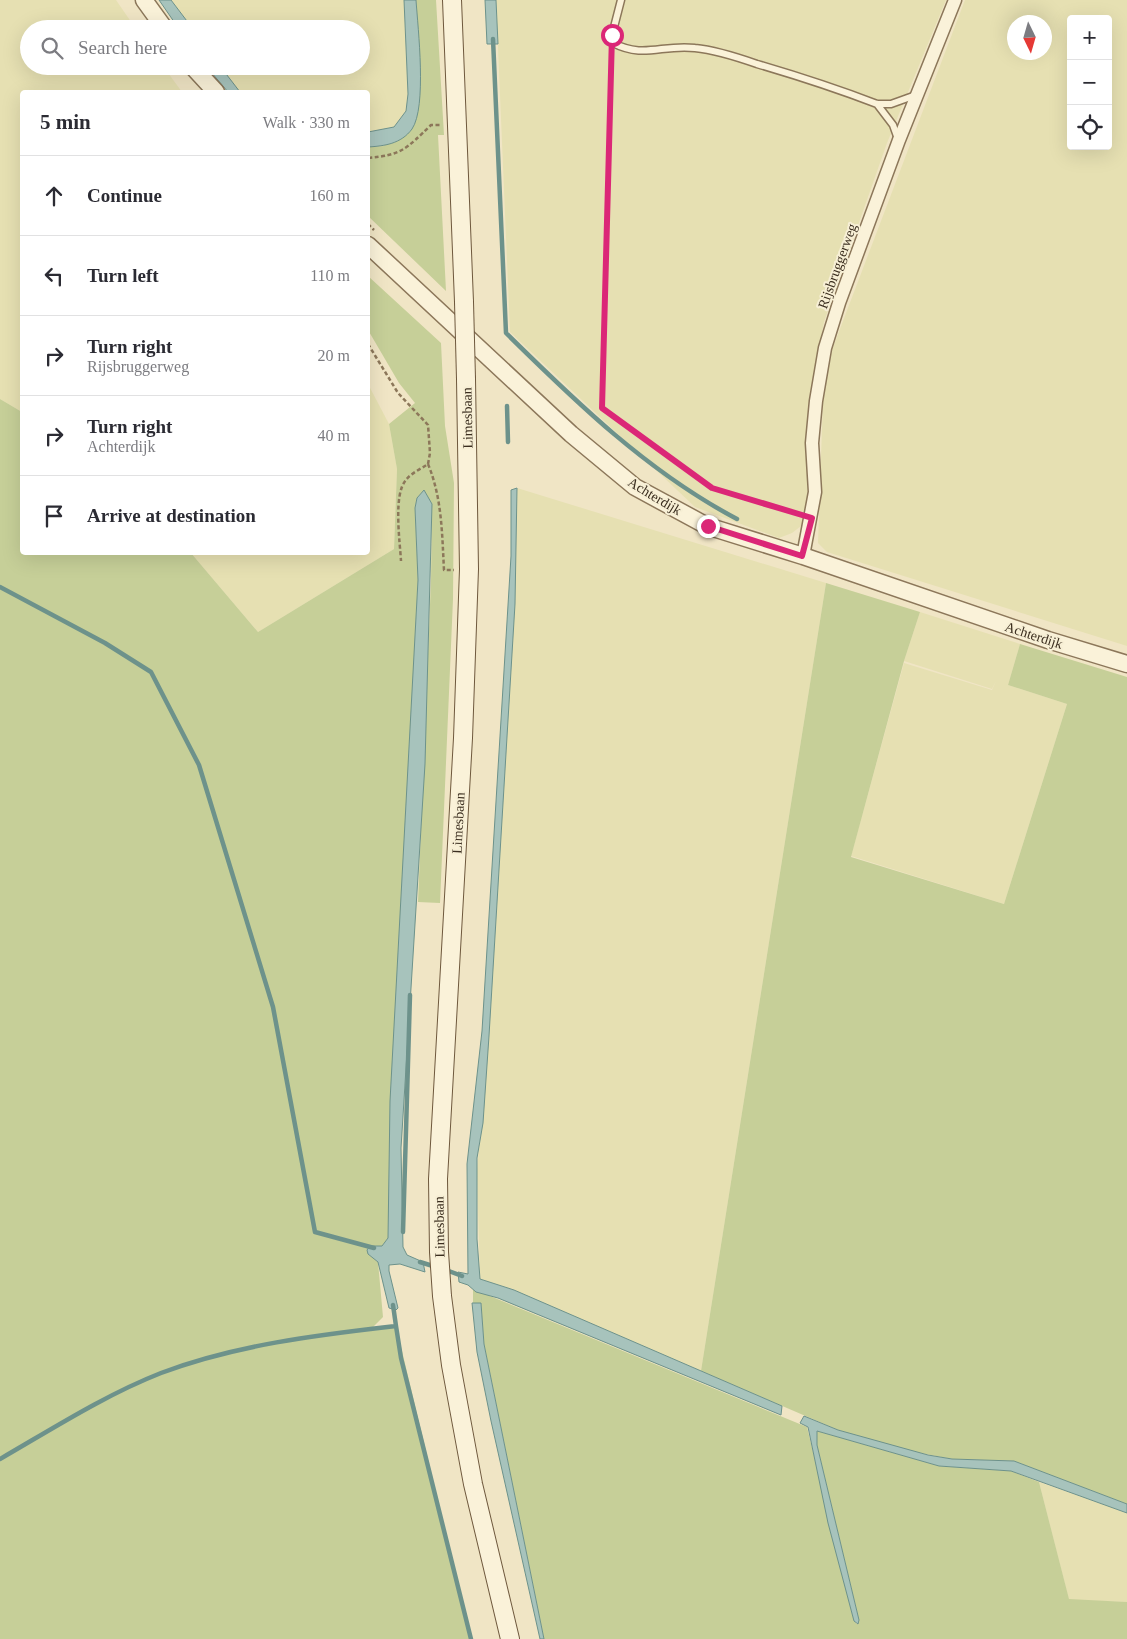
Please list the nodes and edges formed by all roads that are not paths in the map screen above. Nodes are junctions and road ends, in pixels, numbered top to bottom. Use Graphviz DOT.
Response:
graph roads {
  1 [pos="144,0"];
  2 [pos="452,0"];
  3 [pos="622,0"];
  4 [pos="955,0"];
  5 [pos="158,20"];
  6 [pos="200,75"];
  7 [pos="214,90"];
  8 [pos="916,95"];
  9 [pos="877,104"];
  10 [pos="898,140"];
  11 [pos="370,247"];
  12 [pos="802,556"];
  13 [pos="1127,664"];
  14 [pos="510,1639"];
  1 -- 5 [label="street"];
  2 -- 14 [label="main road, Limesbaan, bridge"];
  3 -- 9 [label="lane"];
  4 -- 8 [label="street, Rijsbruggerweg"];
  6 -- 7 [label="street"];
  8 -- 9 [label="lane"];
  8 -- 10 [label="street, Rijsbruggerweg"];
  9 -- 10 [label="lane"];
  10 -- 12 [label="street, Rijsbruggerweg"];
  11 -- 12 [label="street, Achterdijk"];
  12 -- 13 [label="street, Achterdijk"];
}
